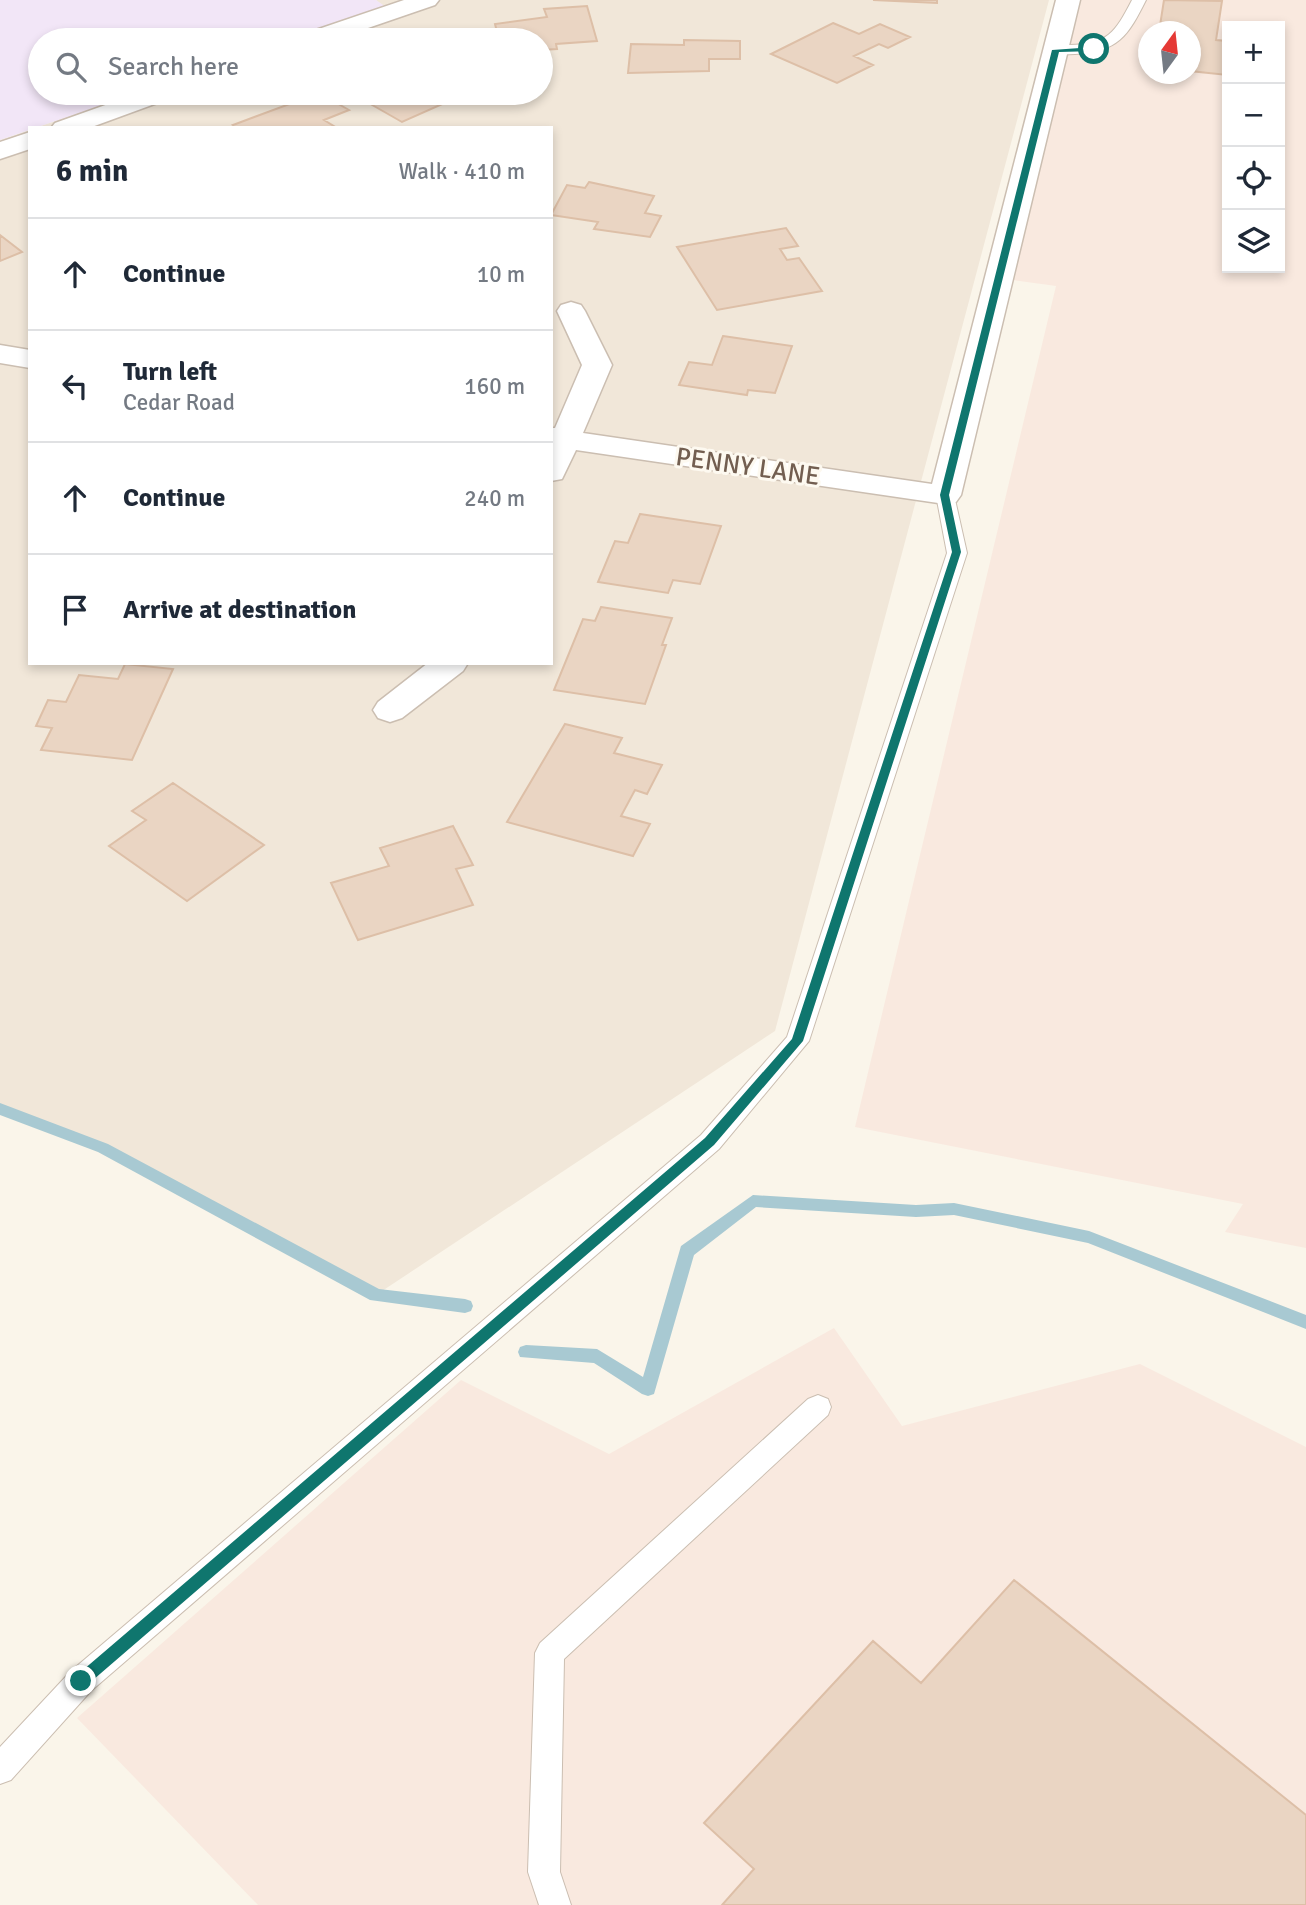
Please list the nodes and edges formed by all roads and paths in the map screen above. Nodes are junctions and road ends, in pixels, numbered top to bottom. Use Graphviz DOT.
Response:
graph roads {
  1 [pos="1068,0"];
  2 [pos="1139,0"];
  3 [pos="410,2"];
  4 [pos="342,28"];
  5 [pos="1055,50"];
  6 [pos="128,105"];
  7 [pos="70,126"];
  8 [pos="28,141"];
  9 [pos="0,150"];
  10 [pos="571,311"];
  11 [pos="0,354"];
  12 [pos="28,359"];
  13 [pos="559,438"];
  14 [pos="553,464"];
  15 [pos="945,495"];
  16 [pos="448,665"];
  17 [pos="390,709"];
  18 [pos="818,1407"];
  19 [pos="0,1769"];
  20 [pos="555,1905"];
  1 -- 5 [label="street"];
  2 -- 5 [label="lane"];
  3 -- 4 [label="street"];
  5 -- 15 [label="street"];
  6 -- 7 [label="street"];
  8 -- 9 [label="street"];
  10 -- 13 [label="street"];
  11 -- 12 [label="street"];
  13 -- 14 [label="street"];
  13 -- 15 [label="street, PENNY LANE"];
  15 -- 19 [label="lane"];
  16 -- 17 [label="street"];
  18 -- 20 [label="lane"];
}
